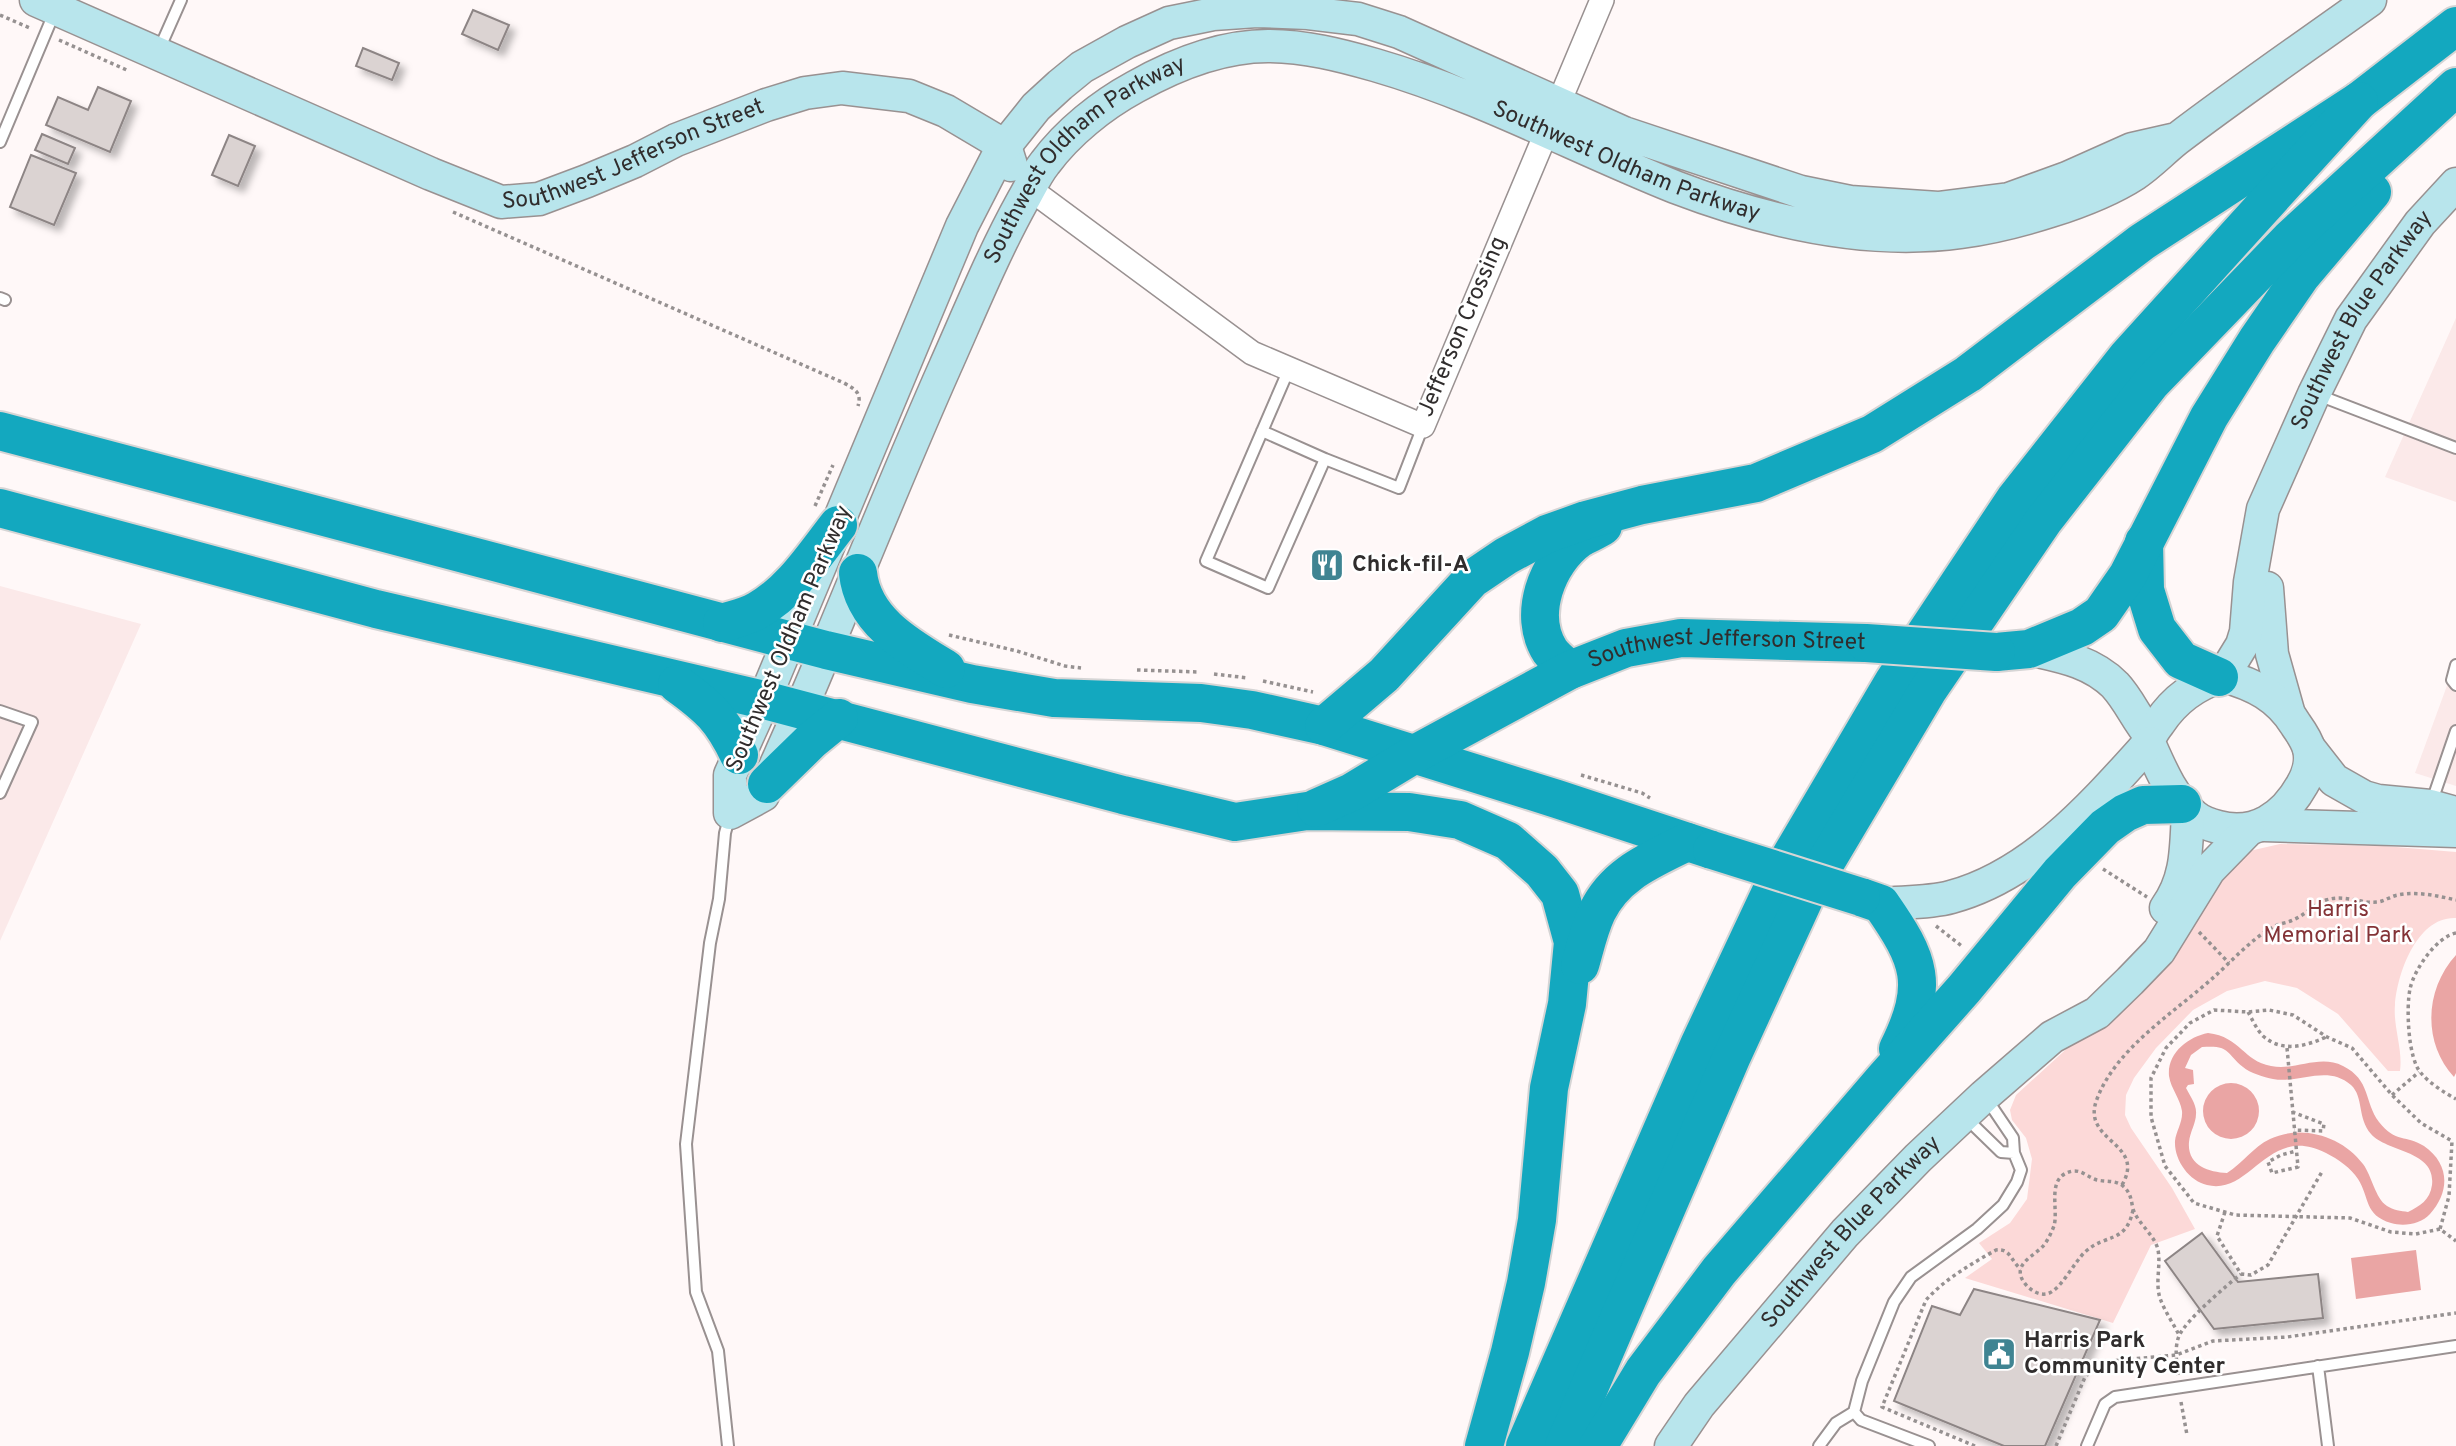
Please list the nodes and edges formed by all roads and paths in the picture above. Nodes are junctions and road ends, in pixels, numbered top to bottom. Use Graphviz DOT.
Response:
graph roads {
  1 [pos="181,0"];
  2 [pos="1602,0"];
  3 [pos="2370,0"];
  4 [pos="45,14"];
  5 [pos="0,15"];
  6 [pos="2456,26"];
  7 [pos="145,63"];
  8 [pos="1086,65"];
  9 [pos="2456,89"];
  10 [pos="2359,101"];
  11 [pos="1551,118"];
  12 [pos="0,142"];
  13 [pos="1005,146"];
  14 [pos="2456,184"];
  15 [pos="1030,189"];
  16 [pos="451,211"];
  17 [pos="997,249"];
  18 [pos="1289,369"];
  19 [pos="2314,394"];
  20 [pos="854,415"];
  21 [pos="1423,426"];
  22 [pos="0,431"];
  23 [pos="1262,431"];
  24 [pos="2456,448"];
  25 [pos="1325,458"];
  26 [pos="834,462"];
  27 [pos="2283,466"];
  28 [pos="1642,506"];
  29 [pos="0,508"];
  30 [pos="826,517"];
  31 [pos="2144,542"];
  32 [pos="858,573"];
  33 [pos="722,623"];
  34 [pos="945,635"];
  35 [pos="789,641"];
  36 [pos="825,650"];
  37 [pos="2012,650"];
  38 [pos="2456,665"];
  39 [pos="1094,669"];
  40 [pos="1133,670"];
  41 [pos="1570,670"];
  42 [pos="2221,677"];
  43 [pos="670,678"];
  44 [pos="972,684"];
  45 [pos="2456,685"];
  46 [pos="764,700"];
  47 [pos="801,709"];
  48 [pos="1321,710"];
  49 [pos="0,711"];
  50 [pos="2288,712"];
  51 [pos="839,719"];
  52 [pos="2456,731"];
  53 [pos="2150,739"];
  54 [pos="2309,748"];
  55 [pos="1415,754"];
  56 [pos="739,755"];
  57 [pos="767,784"];
  58 [pos="0,793"];
  59 [pos="2185,807"];
  60 [pos="2443,809"];
  61 [pos="1307,811"];
  62 [pos="730,813"];
  63 [pos="2256,827"];
  64 [pos="2456,831"];
  65 [pos="1699,846"];
  66 [pos="1871,900"];
  67 [pos="2456,900"];
  68 [pos="1934,924"];
  69 [pos="2194,926"];
  70 [pos="2456,933"];
  71 [pos="1966,950"];
  72 [pos="2230,963"];
  73 [pos="1567,1004"];
  74 [pos="2248,1012"];
  75 [pos="2052,1037"];
  76 [pos="2327,1037"];
  77 [pos="2287,1048"];
  78 [pos="2419,1072"];
  79 [pos="1884,1079"];
  80 [pos="2392,1095"];
  81 [pos="2456,1099"];
  82 [pos="1974,1105"];
  83 [pos="2292,1112"];
  84 [pos="2294,1131"];
  85 [pos="2454,1141"];
  86 [pos="2296,1148"];
  87 [pos="2014,1153"];
  88 [pos="2323,1170"];
  89 [pos="2123,1184"];
  90 [pos="2133,1210"];
  91 [pos="2225,1212"];
  92 [pos="2295,1217"];
  93 [pos="2440,1229"];
  94 [pos="2456,1241"];
  95 [pos="2021,1269"];
  96 [pos="2241,1274"];
  97 [pos="2456,1313"];
  98 [pos="2179,1335"];
  99 [pos="2456,1346"];
  100 [pos="2176,1355"];
  101 [pos="2318,1366"];
  102 [pos="2178,1378"];
  103 [pos="2181,1402"];
  104 [pos="1854,1412"];
  105 [pos="2186,1434"];
  106 [pos="729,1446"];
  107 [pos="1484,1446"];
  108 [pos="1525,1446"];
  109 [pos="1564,1446"];
  110 [pos="1598,1446"];
  111 [pos="1671,1446"];
  112 [pos="1819,1446"];
  113 [pos="1929,1446"];
  114 [pos="1975,1446"];
  115 [pos="2056,1446"];
  116 [pos="2087,1446"];
  117 [pos="2328,1446"];
  1 -- 7 [label="lane"];
  2 -- 11 [label="street, Jefferson Crossing"];
  3 -- 11 [label="street, Southwest Oldham Parkway"];
  4 -- 5 [label="path"];
  4 -- 7 [label="street, Southwest Jefferson Street"];
  4 -- 7 [label="path"];
  4 -- 12 [label="lane"];
  6 -- 10 [label="highway"];
  7 -- 13 [label="street, Southwest Jefferson Street"];
  8 -- 11 [label="street, Southwest Oldham Parkway"];
  8 -- 13 [label="street, Southwest Oldham Parkway"];
  8 -- 15 [label="street"];
  9 -- 31 [label="highway"];
  9 -- 109 [label="highway"];
  10 -- 28 [label="highway"];
  10 -- 108 [label="highway"];
  11 -- 15 [label="street, Southwest Oldham Parkway"];
  11 -- 21 [label="street, Jefferson Crossing"];
  13 -- 17 [label="street"];
  13 -- 30 [label="street, Southwest Oldham Parkway"];
  14 -- 19 [label="street, Southwest Blue Parkway"];
  15 -- 17 [label="street, Southwest Oldham Parkway"];
  15 -- 18 [label="street, Jefferson Crossing"];
  16 -- 20 [label="path"];
  17 -- 32 [label="street, Southwest Oldham Parkway"];
  18 -- 21 [label="street, Jefferson Crossing"];
  18 -- 23 [label="lane"];
  19 -- 24 [label="lane"];
  19 -- 27 [label="street, Southwest Blue Parkway"];
  21 -- 25 [label="lane"];
  22 -- 33 [label="highway"];
  23 -- 25 [label="lane"];
  23 -- 25 [label="lane"];
  26 -- 30 [label="path"];
  27 -- 42 [label="street, Southwest Blue Parkway"];
  27 -- 50 [label="street, Southwest Blue Parkway"];
  28 -- 41 [label="highway"];
  28 -- 48 [label="highway"];
  29 -- 43 [label="highway"];
  30 -- 33 [label="highway"];
  30 -- 35 [label="street, Southwest Oldham Parkway"];
  31 -- 37 [label="highway"];
  31 -- 42 [label="highway"];
  32 -- 36 [label="street, Southwest Oldham Parkway"];
  32 -- 44 [label="highway"];
  33 -- 35 [label="highway"];
  34 -- 39 [label="path"];
  35 -- 36 [label="highway"];
  35 -- 46 [label="street, Southwest Oldham Parkway"];
  36 -- 44 [label="highway"];
  36 -- 47 [label="street, Southwest Oldham Parkway"];
  37 -- 41 [label="highway, Southwest Jefferson Street, bridge"];
  37 -- 53 [label="street, Southwest Jefferson Street"];
  38 -- 45 [label="lane"];
  40 -- 48 [label="path"];
  41 -- 55 [label="highway, Southwest Jefferson Street"];
  42 -- 50 [label="street"];
  42 -- 53 [label="street"];
  43 -- 46 [label="highway"];
  43 -- 56 [label="highway"];
  44 -- 48 [label="highway"];
  46 -- 47 [label="highway"];
  46 -- 56 [label="street, Southwest Oldham Parkway"];
  47 -- 51 [label="highway"];
  47 -- 57 [label="street, Southwest Oldham Parkway"];
  48 -- 55 [label="highway"];
  49 -- 58 [label="lane"];
  50 -- 54 [label="street"];
  51 -- 57 [label="highway"];
  51 -- 61 [label="highway"];
  52 -- 60 [label="lane"];
  53 -- 59 [label="street"];
  53 -- 66 [label="street"];
  54 -- 60 [label="street"];
  54 -- 63 [label="street"];
  55 -- 61 [label="highway, Southwest Jefferson Street"];
  55 -- 65 [label="highway"];
  56 -- 62 [label="street, Southwest Oldham Parkway"];
  57 -- 62 [label="street, Southwest Oldham Parkway"];
  59 -- 63 [label="street"];
  59 -- 75 [label="street, Southwest Blue Parkway"];
  59 -- 79 [label="highway"];
  61 -- 73 [label="highway"];
  62 -- 106 [label="lane"];
  63 -- 64 [label="street"];
  63 -- 75 [label="street, Southwest Blue Parkway"];
  65 -- 66 [label="highway, bridge"];
  65 -- 73 [label="highway"];
  66 -- 79 [label="highway"];
  67 -- 72 [label="path"];
  68 -- 71 [label="path"];
  69 -- 72 [label="path"];
  70 -- 78 [label="path"];
  72 -- 89 [label="path"];
  73 -- 107 [label="highway"];
  74 -- 76 [label="path"];
  74 -- 77 [label="path"];
  74 -- 91 [label="path"];
  75 -- 82 [label="street, Southwest Blue Parkway"];
  76 -- 77 [label="path"];
  76 -- 80 [label="path"];
  77 -- 83 [label="path"];
  78 -- 80 [label="path"];
  78 -- 81 [label="path"];
  79 -- 110 [label="highway"];
  80 -- 85 [label="path"];
  82 -- 87 [label="lane"];
  82 -- 87 [label="lane"];
  82 -- 111 [label="street, Southwest Blue Parkway"];
  83 -- 84 [label="path"];
  83 -- 84 [label="path"];
  84 -- 86 [label="path"];
  85 -- 93 [label="path"];
  86 -- 86 [label="path"];
  87 -- 104 [label="lane"];
  88 -- 92 [label="path"];
  89 -- 90 [label="path"];
  89 -- 95 [label="path"];
  90 -- 95 [label="path"];
  90 -- 98 [label="path"];
  91 -- 92 [label="path"];
  91 -- 96 [label="path"];
  92 -- 93 [label="path"];
  92 -- 96 [label="path"];
  93 -- 94 [label="path"];
  95 -- 114 [label="path"];
  96 -- 98 [label="path"];
  97 -- 100 [label="path"];
  98 -- 100 [label="path"];
  99 -- 101 [label="lane"];
  100 -- 102 [label="path"];
  100 -- 115 [label="path"];
  101 -- 116 [label="lane"];
  101 -- 117 [label="lane"];
  103 -- 105 [label="path"];
  104 -- 112 [label="lane"];
  104 -- 113 [label="lane"];
}
